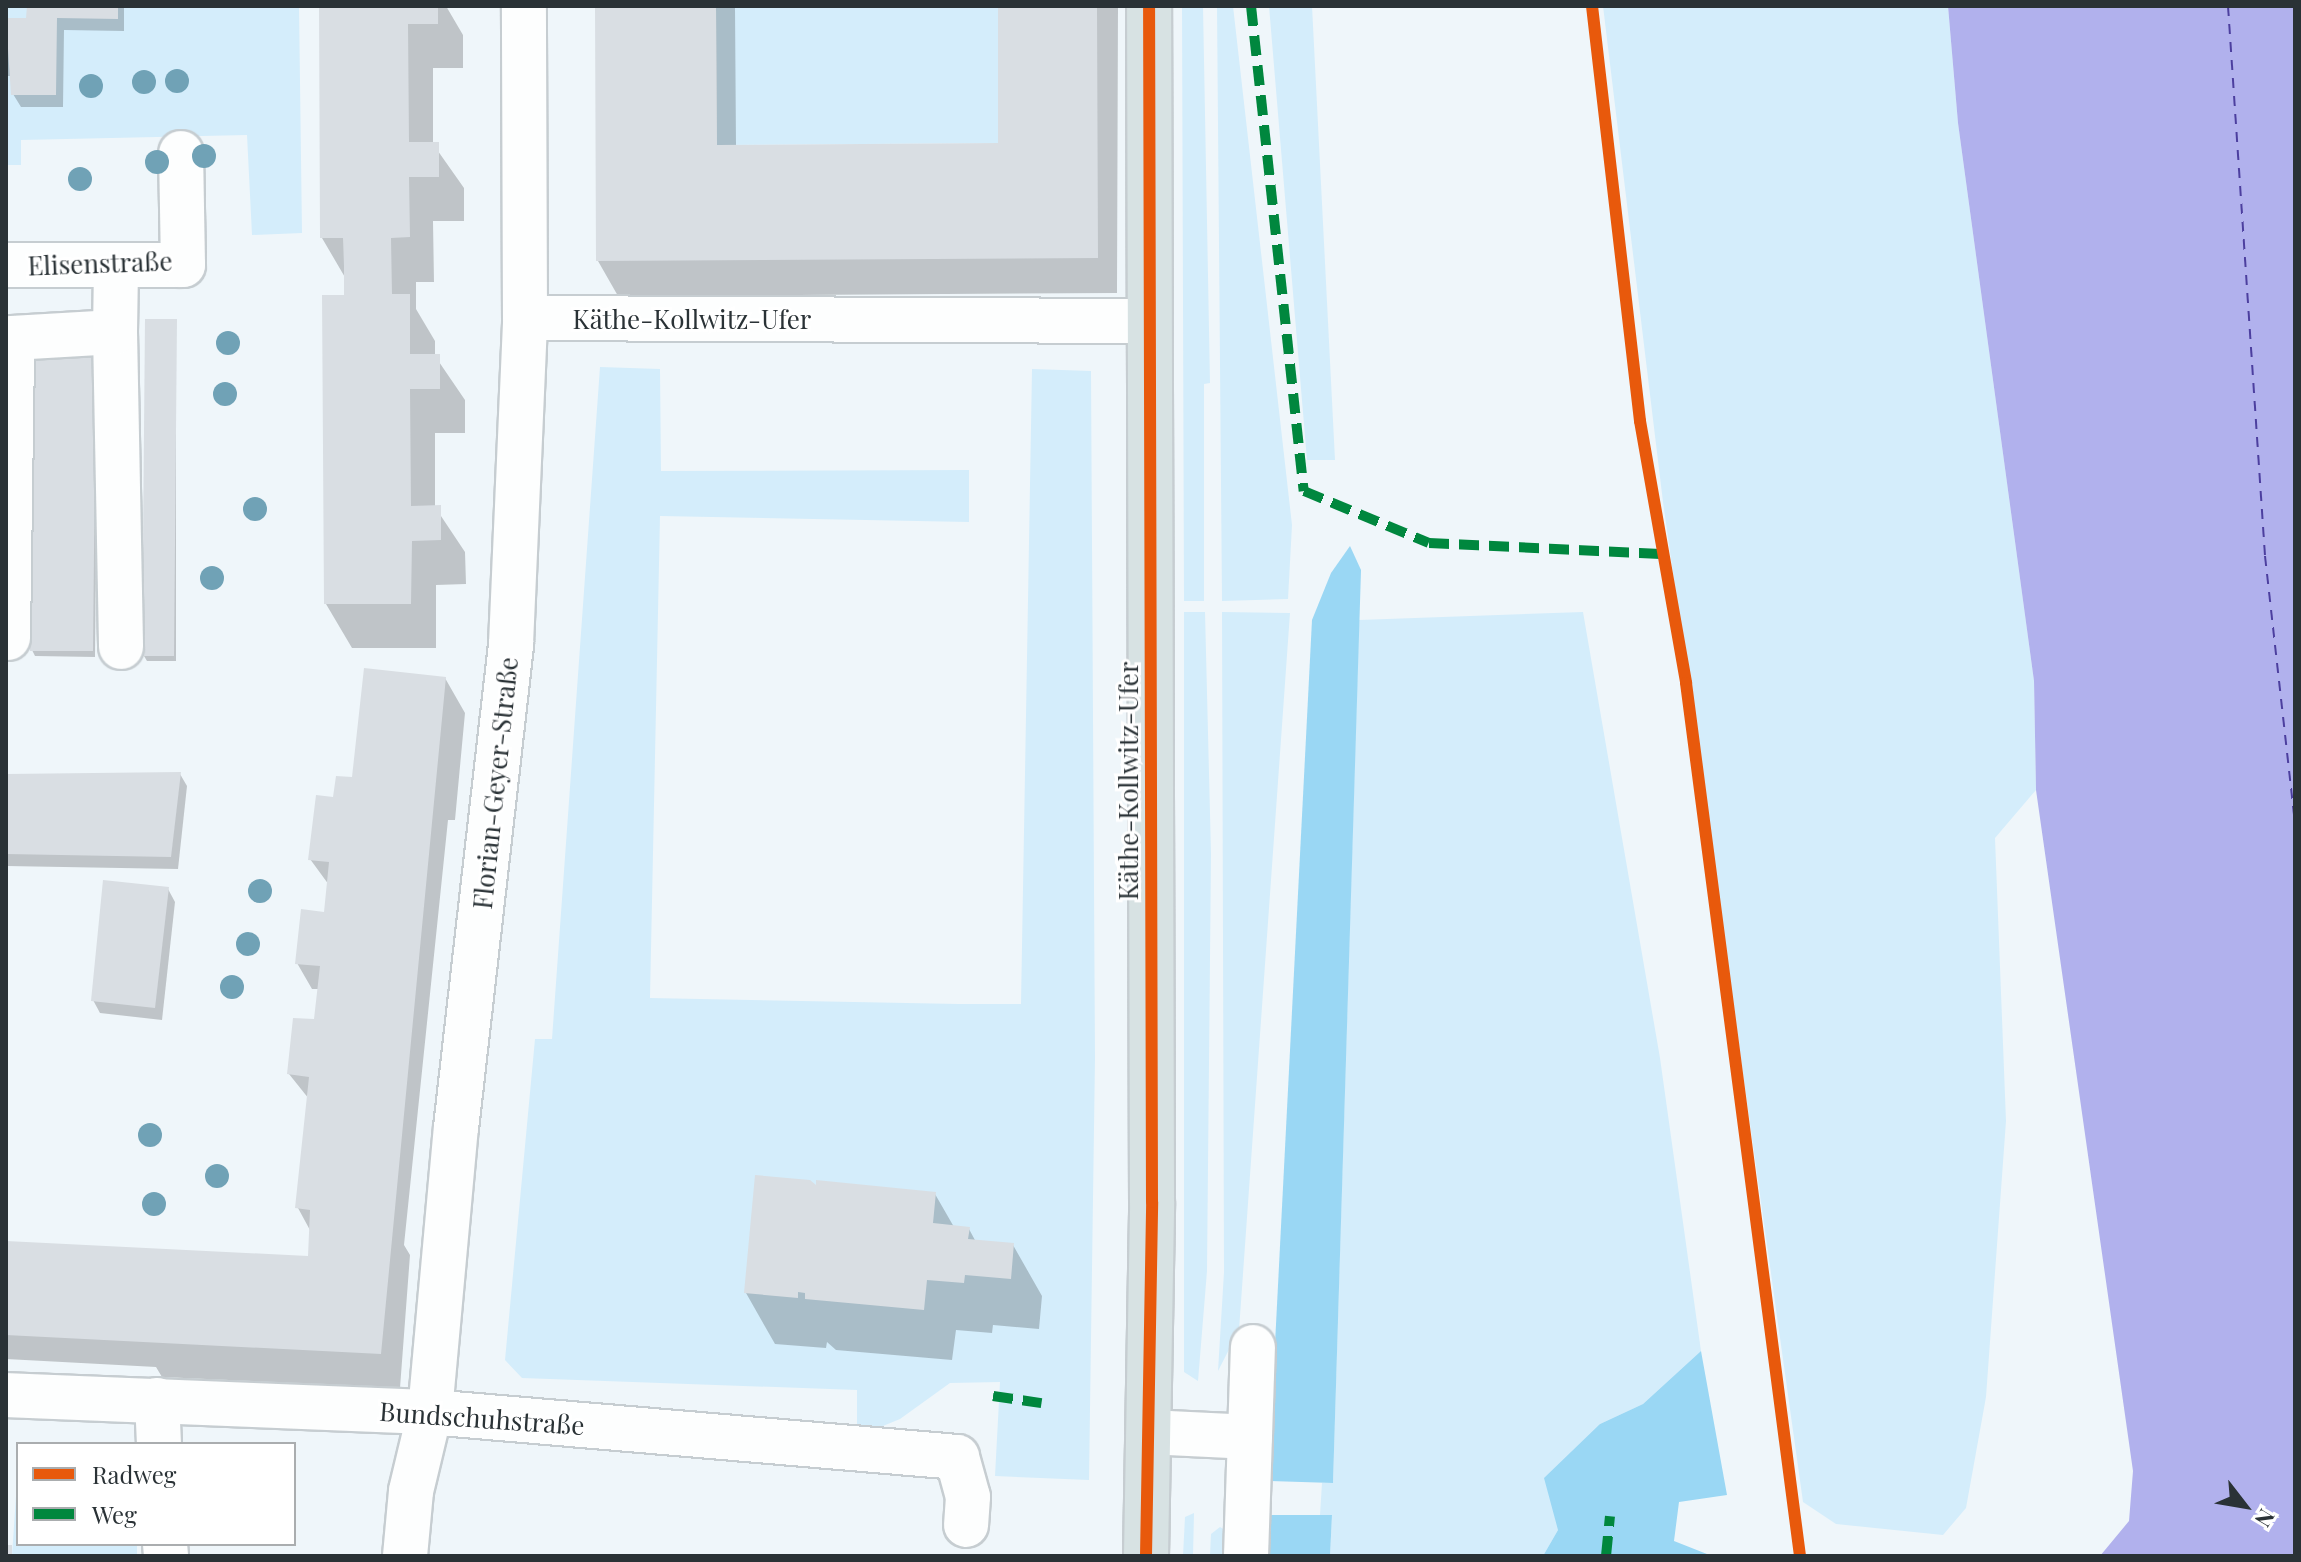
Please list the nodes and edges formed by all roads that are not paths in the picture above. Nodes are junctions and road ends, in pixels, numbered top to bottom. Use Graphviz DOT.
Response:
graph roads {
  1 [pos="524,6"];
  2 [pos="1149,6"];
  3 [pos="181,153"];
  4 [pos="6,265"];
  5 [pos="116,265"];
  6 [pos="525,318"];
  7 [pos="1147,321"];
  8 [pos="115,332"];
  9 [pos="8,638"];
  10 [pos="121,647"];
  11 [pos="1253,1347"];
  12 [pos="6,1395"];
  13 [pos="157,1400"];
  14 [pos="430,1412"];
  15 [pos="1149,1432"];
  16 [pos="1250,1437"];
  17 [pos="159,1442"];
  18 [pos="966,1525"];
  19 [pos="405,1556"];
  20 [pos="1146,1556"];
  21 [pos="1246,1556"];
  1 -- 6 [label="street, Florian-Geyer-Straße"];
  2 -- 7 [label="main road, Käthe-Kollwitz-Ufer"];
  3 -- 5 [label="street, Elisenstraße"];
  4 -- 5 [label="street, Elisenstraße"];
  5 -- 8 [label="street"];
  6 -- 7 [label="street, Käthe-Kollwitz-Ufer"];
  6 -- 14 [label="street, Florian-Geyer-Straße"];
  7 -- 15 [label="main road, Käthe-Kollwitz-Ufer"];
  8 -- 9 [label="street"];
  8 -- 10 [label="street"];
  11 -- 16 [label="street"];
  12 -- 13 [label="street, Bundschuhstraße"];
  13 -- 14 [label="street, Bundschuhstraße"];
  13 -- 17 [label="street"];
  14 -- 18 [label="street, Bundschuhstraße"];
  14 -- 19 [label="street, Florian-Geyer-Straße"];
  15 -- 16 [label="street"];
  15 -- 20 [label="main road, Käthe-Kollwitz-Ufer"];
  16 -- 21 [label="street"];
}
